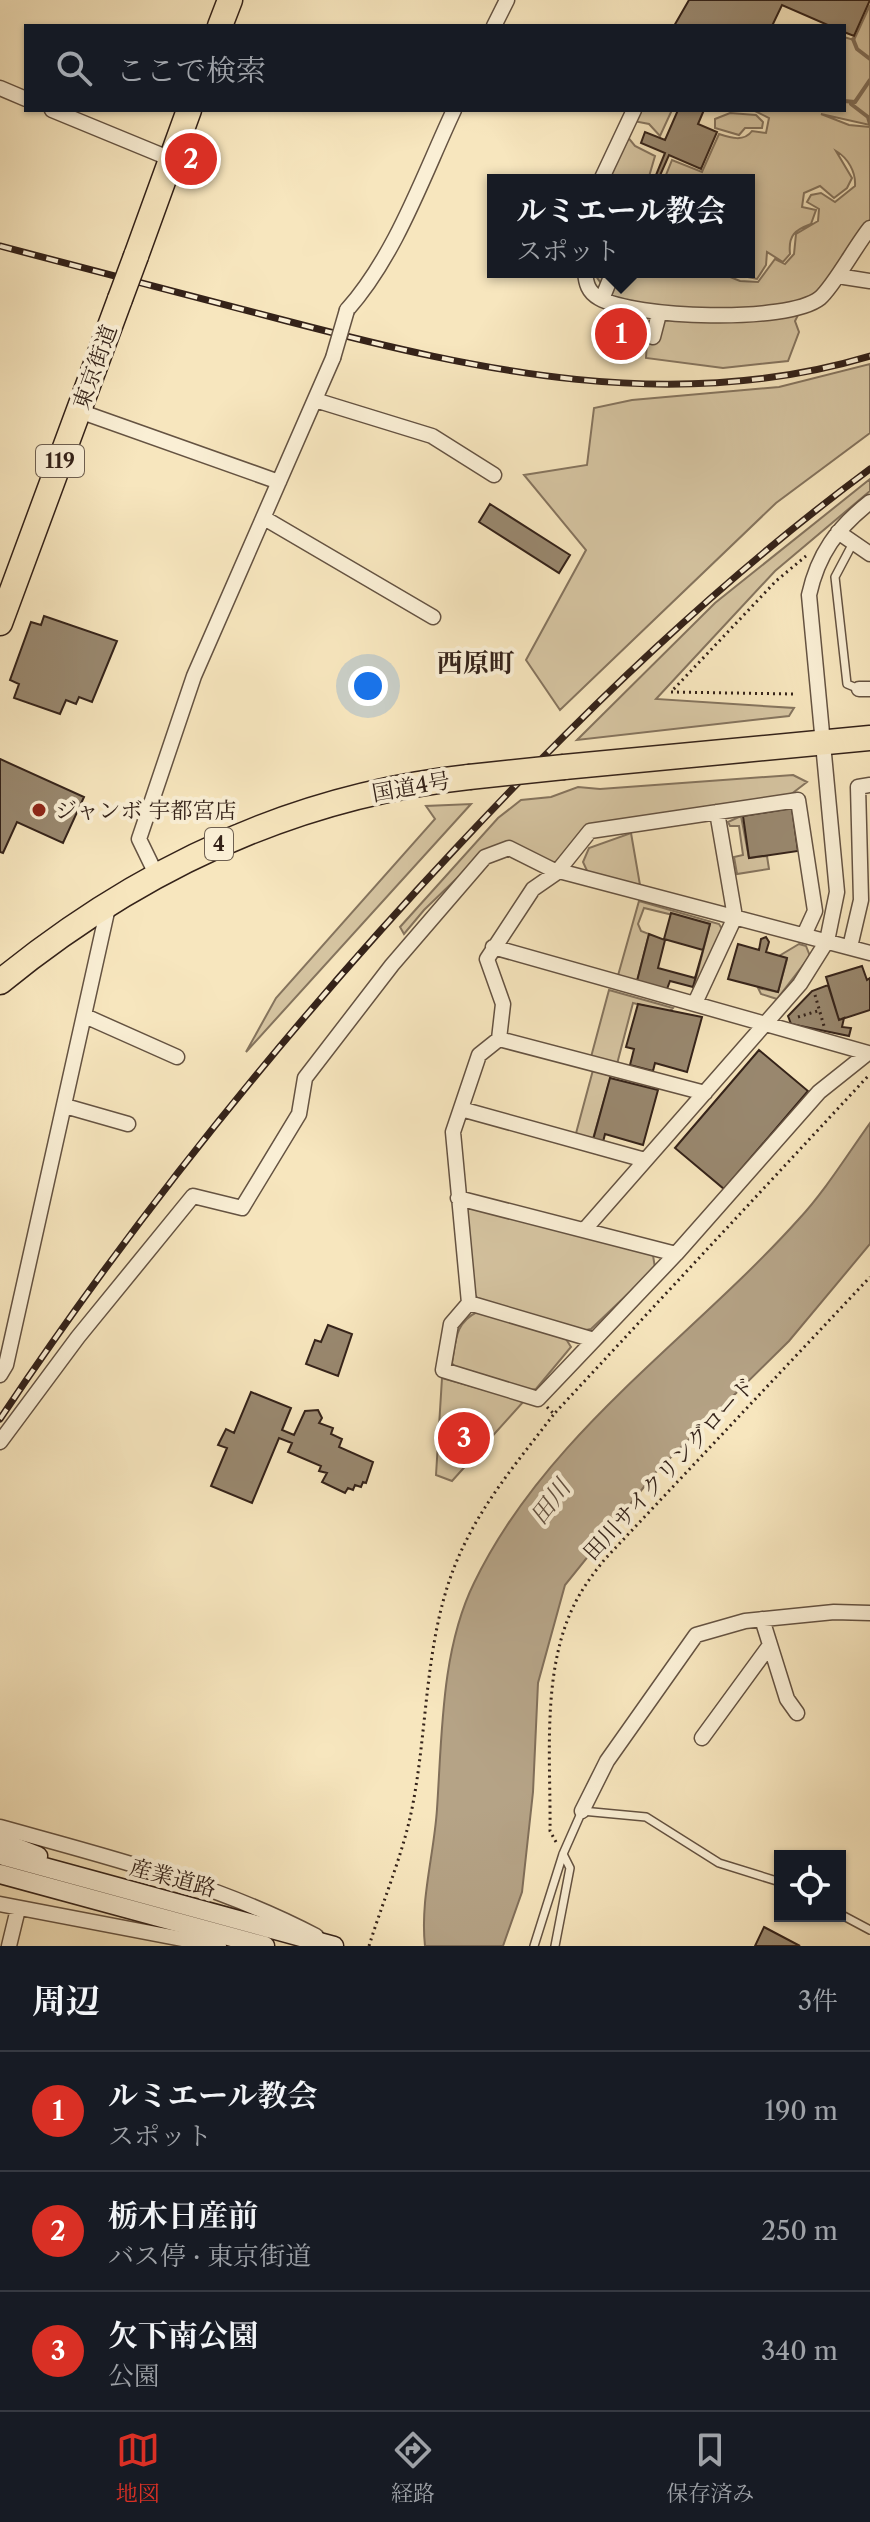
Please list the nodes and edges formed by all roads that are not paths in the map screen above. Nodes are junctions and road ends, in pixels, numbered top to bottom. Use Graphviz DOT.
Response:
graph roads {
  1 [pos="230,0"];
  2 [pos="507,0"];
  3 [pos="221,24"];
  4 [pos="495,24"];
  5 [pos="0,88"];
  6 [pos="24,98"];
  7 [pos="57,112"];
  8 [pos="188,112"];
  9 [pos="453,112"];
  10 [pos="633,112"];
  11 [pos="171,159"];
  12 [pos="604,174"];
  13 [pos="870,228"];
  14 [pos="844,277"];
  15 [pos="586,278"];
  16 [pos="611,278"];
  17 [pos="870,281"];
  18 [pos="602,299"];
  19 [pos="659,314"];
  20 [pos="653,337"];
  21 [pos="315,400"];
  22 [pos="79,411"];
  23 [pos="494,475"];
  24 [pos="279,482"];
  25 [pos="870,502"];
  26 [pos="264,518"];
  27 [pos="838,532"];
  28 [pos="853,543"];
  29 [pos="870,554"];
  30 [pos="433,617"];
  31 [pos="0,623"];
  32 [pos="864,689"];
  33 [pos="870,738"];
  34 [pos="824,742"];
  35 [pos="870,785"];
  36 [pos="717,812"];
  37 [pos="557,872"];
  38 [pos="156,874"];
  39 [pos="109,903"];
  40 [pos="735,917"];
  41 [pos="804,935"];
  42 [pos="827,941"];
  43 [pos="493,947"];
  44 [pos="850,947"];
  45 [pos="870,953"];
  46 [pos="0,982"];
  47 [pos="695,1003"];
  48 [pos="85,1016"];
  49 [pos="764,1026"];
  50 [pos="499,1039"];
  51 [pos="869,1051"];
  52 [pos="177,1057"];
  53 [pos="705,1093"];
  54 [pos="65,1106"];
  55 [pos="461,1109"];
  56 [pos="128,1124"];
  57 [pos="645,1160"];
  58 [pos="458,1198"];
  59 [pos="586,1228"];
  60 [pos="676,1254"];
  61 [pos="469,1303"];
  62 [pos="594,1340"];
  63 [pos="0,1375"];
  64 [pos="0,1442"];
  65 [pos="870,1613"];
  66 [pos="762,1619"];
  67 [pos="770,1645"];
  68 [pos="797,1713"];
  69 [pos="702,1738"];
  70 [pos="582,1811"];
  71 [pos="0,1827"];
  72 [pos="0,1841"];
  73 [pos="563,1854"];
  74 [pos="0,1855"];
  75 [pos="0,1874"];
  76 [pos="774,1880"];
  77 [pos="0,1888"];
  78 [pos="128,1899"];
  79 [pos="0,1904"];
  80 [pos="18,1909"];
  81 [pos="846,1917"];
  82 [pos="870,1930"];
  83 [pos="9,1946"];
  84 [pos="219,1946"];
  85 [pos="265,1946"];
  86 [pos="334,1946"];
  87 [pos="534,1946"];
  88 [pos="555,1946"];
  1 -- 3 [label="highway"];
  2 -- 4 [label="street"];
  5 -- 6 [label="street"];
  7 -- 11 [label="street"];
  8 -- 11 [label="highway, 東京街道 / 119"];
  9 -- 21 [label="street, bridge"];
  10 -- 12 [label="street"];
  11 -- 22 [label="highway, 東京街道 / 119, bridge"];
  13 -- 19 [label="street"];
  14 -- 17 [label="street"];
  15 -- 18 [label="street"];
  16 -- 18 [label="street"];
  18 -- 19 [label="street"];
  19 -- 20 [label="street"];
  21 -- 23 [label="street"];
  21 -- 24 [label="street"];
  22 -- 24 [label="street"];
  22 -- 31 [label="highway, 東京街道 / 119"];
  24 -- 26 [label="street"];
  25 -- 27 [label="street"];
  26 -- 30 [label="street"];
  26 -- 38 [label="street"];
  27 -- 28 [label="street"];
  27 -- 34 [label="street"];
  28 -- 29 [label="street"];
  28 -- 32 [label="lane"];
  33 -- 34 [label="highway, 国道4号 / 4"];
  34 -- 38 [label="highway, 国道4号 / 4, bridge"];
  34 -- 42 [label="street"];
  35 -- 44 [label="street"];
  36 -- 37 [label="street"];
  36 -- 40 [label="street"];
  36 -- 41 [label="street"];
  37 -- 40 [label="street"];
  37 -- 43 [label="street"];
  37 -- 64 [label="street"];
  38 -- 39 [label="highway, 国道4号 / 4"];
  39 -- 46 [label="highway, 国道4号 / 4"];
  39 -- 48 [label="street"];
  40 -- 41 [label="street"];
  40 -- 47 [label="street"];
  41 -- 42 [label="street"];
  42 -- 44 [label="street"];
  42 -- 49 [label="street"];
  43 -- 47 [label="street"];
  43 -- 50 [label="street"];
  44 -- 45 [label="street"];
  47 -- 49 [label="street"];
  48 -- 52 [label="street"];
  48 -- 54 [label="street"];
  49 -- 51 [label="street"];
  49 -- 53 [label="street"];
  50 -- 53 [label="street"];
  50 -- 55 [label="street"];
  51 -- 60 [label="street"];
  53 -- 57 [label="street"];
  54 -- 56 [label="street"];
  54 -- 63 [label="street"];
  55 -- 57 [label="street"];
  55 -- 58 [label="street"];
  57 -- 59 [label="street"];
  58 -- 59 [label="street"];
  58 -- 61 [label="street"];
  59 -- 60 [label="street"];
  60 -- 62 [label="street"];
  61 -- 62 [label="street"];
  61 -- 62 [label="street"];
  65 -- 66 [label="street"];
  66 -- 67 [label="street"];
  66 -- 70 [label="street"];
  67 -- 68 [label="street"];
  67 -- 69 [label="street"];
  70 -- 73 [label="lane"];
  70 -- 76 [label="lane"];
  71 -- 86 [label="street"];
  72 -- 78 [label="street"];
  73 -- 87 [label="lane"];
  73 -- 88 [label="lane"];
  74 -- 78 [label="street, 産業道路"];
  75 -- 78 [label="street, 産業道路"];
  77 -- 78 [label="street"];
  78 -- 85 [label="street, 産業道路"];
  78 -- 86 [label="street, 産業道路"];
  79 -- 80 [label="street"];
  80 -- 83 [label="street"];
  80 -- 84 [label="street"];
  81 -- 82 [label="lane"];
}
